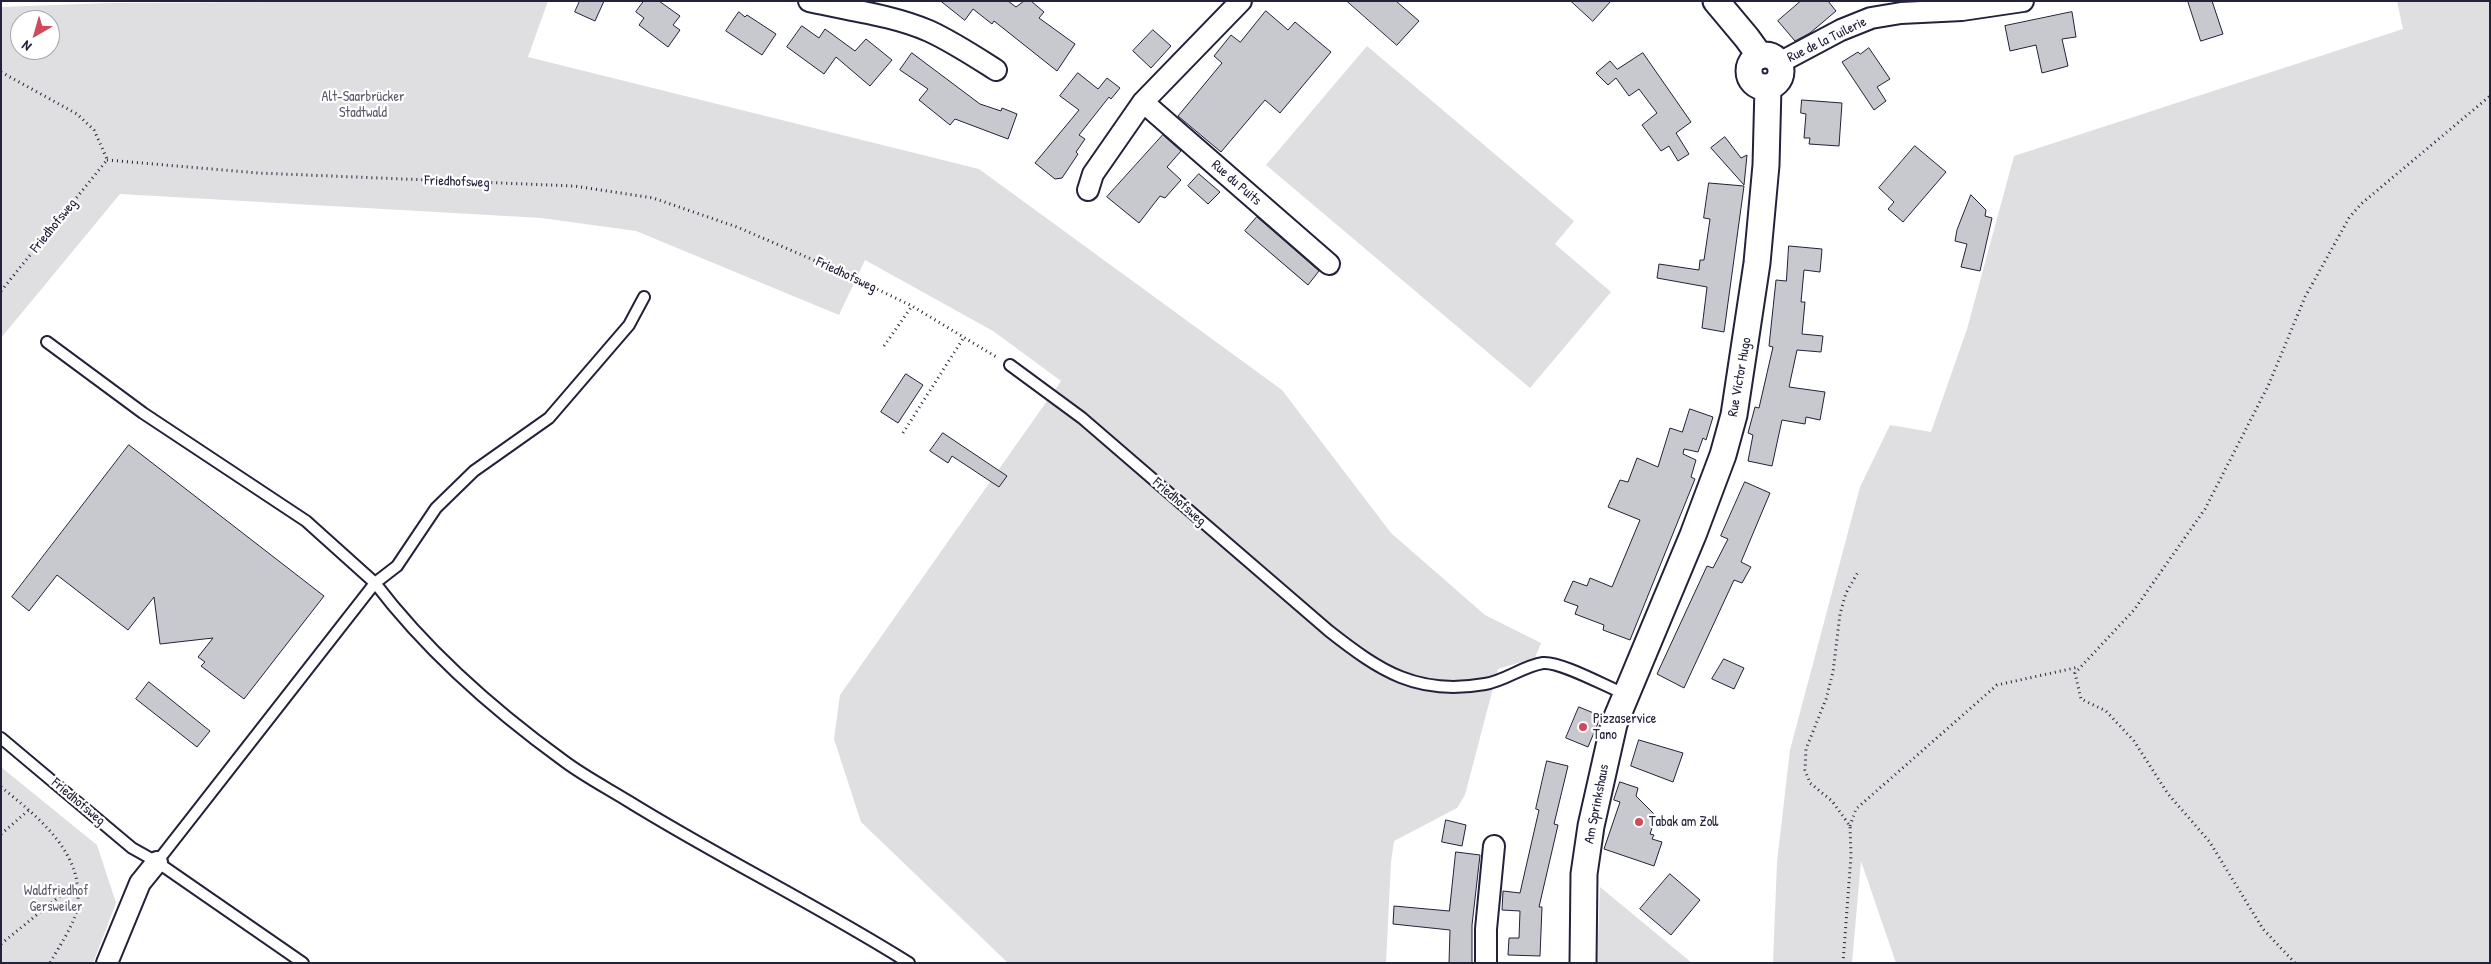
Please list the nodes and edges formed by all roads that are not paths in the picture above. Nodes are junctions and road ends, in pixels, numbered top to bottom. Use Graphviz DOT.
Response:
graph roads {
  1 [pos="809,1"];
  2 [pos="1241,1"];
  3 [pos="1716,1"];
  4 [pos="2024,1"];
  5 [pos="1875,10"];
  6 [pos="1770,59"];
  7 [pos="996,70"];
  8 [pos="1143,102"];
  9 [pos="1088,190"];
  10 [pos="1329,264"];
  11 [pos="644,297"];
  12 [pos="47,342"];
  13 [pos="1010,365"];
  14 [pos="375,583"];
  15 [pos="1643,651"];
  16 [pos="1625,694"];
  17 [pos="1,738"];
  18 [pos="1494,846"];
  19 [pos="157,862"];
  20 [pos="107,963"];
  21 [pos="303,963"];
  22 [pos="909,963"];
  23 [pos="1486,963"];
  24 [pos="1582,963"];
  1 -- 7 [label="street"];
  2 -- 8 [label="street"];
  3 -- 6 [label="street"];
  4 -- 5 [label="street, Rue de la Tuilerie"];
  5 -- 6 [label="street, Rue de la Tuilerie"];
  6 -- 15 [label="street, Rue Victor Hugo"];
  8 -- 9 [label="street"];
  8 -- 10 [label="street, Rue du Puits"];
  11 -- 14 [label="lane"];
  12 -- 14 [label="lane"];
  13 -- 16 [label="lane, Friedhofsweg"];
  14 -- 19 [label="lane"];
  14 -- 22 [label="lane"];
  15 -- 16 [label="street, Am Sprinkshaus"];
  16 -- 24 [label="street, Am Sprinkshaus"];
  17 -- 19 [label="lane, Friedhofsweg"];
  18 -- 23 [label="street"];
  19 -- 20 [label="street"];
  19 -- 21 [label="lane, Friedhofsweg"];
}
